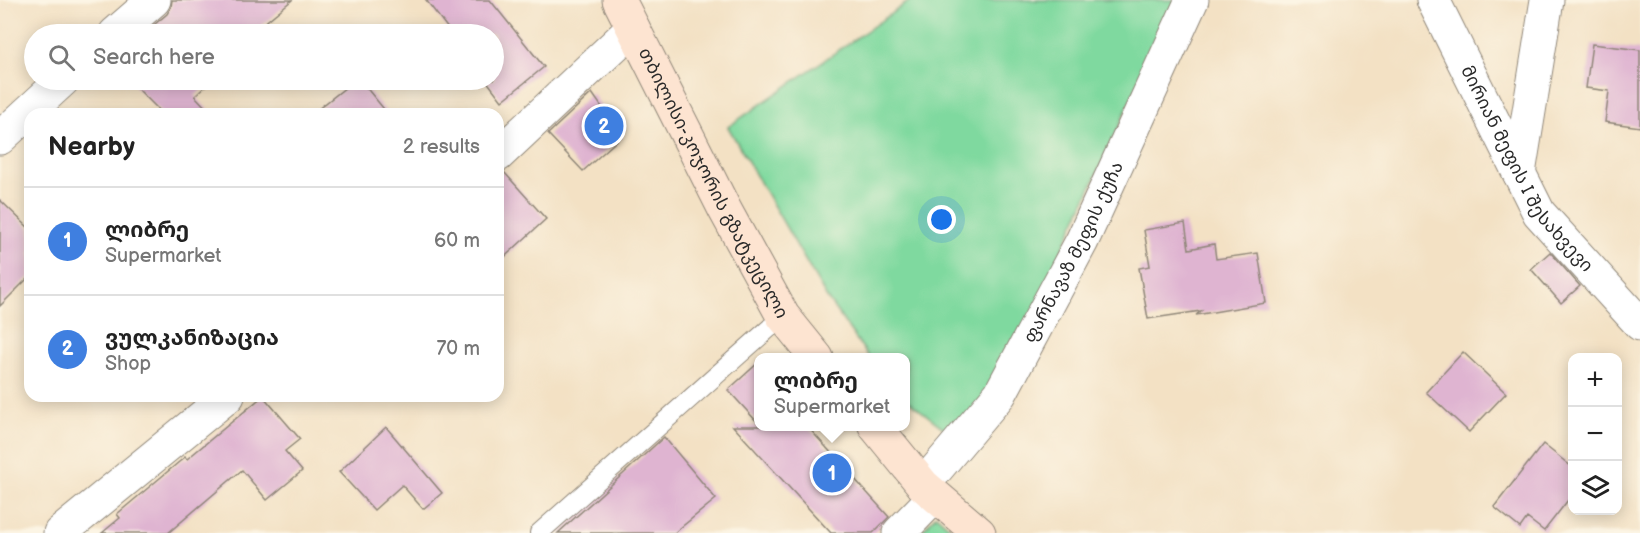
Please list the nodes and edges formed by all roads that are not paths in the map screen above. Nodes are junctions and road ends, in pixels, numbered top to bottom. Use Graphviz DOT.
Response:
graph roads {
  1 [pos="154,0"];
  2 [pos="1191,0"];
  3 [pos="1433,0"];
  4 [pos="1547,0"];
  5 [pos="626,14"];
  6 [pos="126,24"];
  7 [pos="52,90"];
  8 [pos="33,108"];
  9 [pos="24,116"];
  10 [pos="0,138"];
  11 [pos="504,148"];
  12 [pos="1519,173"];
  13 [pos="783,316"];
  14 [pos="1640,324"];
  15 [pos="814,353"];
  16 [pos="221,402"];
  17 [pos="879,431"];
  18 [pos="929,490"];
  19 [pos="60,533"];
  20 [pos="539,533"];
  21 [pos="899,533"];
  22 [pos="979,533"];
  1 -- 6 [label="street"];
  2 -- 18 [label="street, ფარნავაზ მეფის ქუჩა"];
  3 -- 12 [label="street, მირიან მეფის I შესახვევი"];
  4 -- 12 [label="street"];
  5 -- 11 [label="street"];
  5 -- 13 [label="main road, თბილისი-კოჯორის გზატკეცილი"];
  7 -- 8 [label="street"];
  9 -- 10 [label="street"];
  12 -- 14 [label="street, მირიან მეფის I შესახვევი"];
  13 -- 15 [label="main road, თბილისი-კოჯორის გზატკეცილი"];
  13 -- 20 [label="lane"];
  16 -- 19 [label="street"];
  17 -- 18 [label="main road"];
  18 -- 21 [label="street, ფარნავაზ მეფის ქუჩა"];
  18 -- 22 [label="main road"];
}
